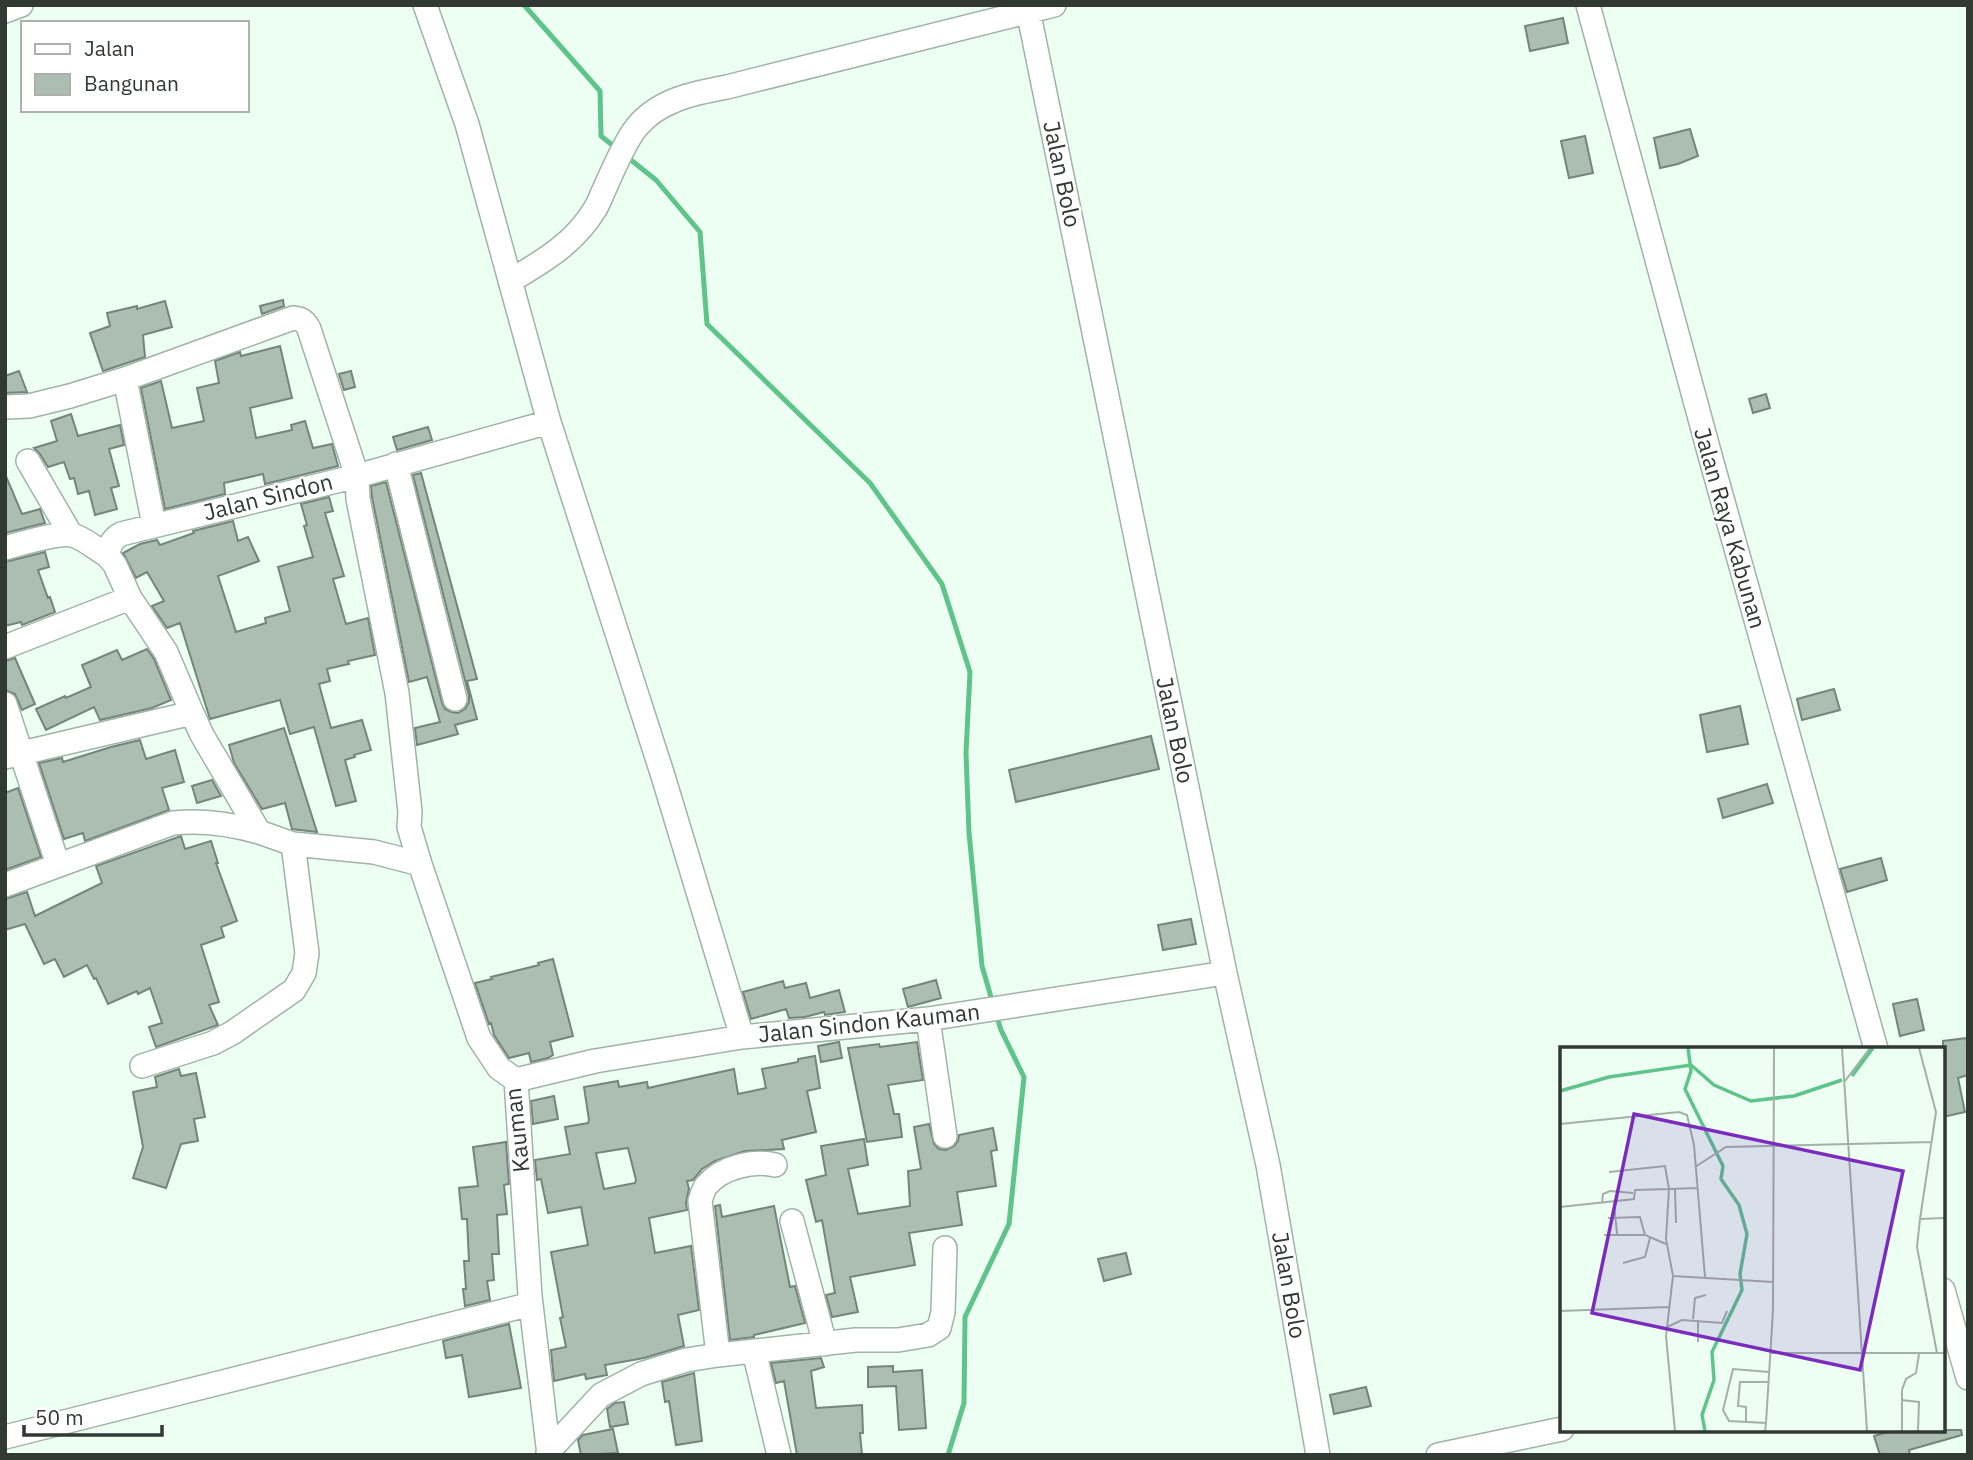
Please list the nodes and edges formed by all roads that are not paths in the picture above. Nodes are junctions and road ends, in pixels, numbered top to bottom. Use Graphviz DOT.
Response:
graph roads {
  1 [pos="21,5"];
  2 [pos="425,5"];
  3 [pos="1054,5"];
  4 [pos="1588,5"];
  5 [pos="1028,8"];
  6 [pos="5,11"];
  7 [pos="510,281"];
  8 [pos="125,379"];
  9 [pos="5,407"];
  10 [pos="550,422"];
  11 [pos="28,461"];
  12 [pos="396,464"];
  13 [pos="357,476"];
  14 [pos="154,525"];
  15 [pos="71,535"];
  16 [pos="5,548"];
  17 [pos="107,555"];
  18 [pos="130,598"];
  19 [pos="5,647"];
  20 [pos="455,699"];
  21 [pos="5,704"];
  22 [pos="192,713"];
  23 [pos="13,755"];
  24 [pos="409,827"];
  25 [pos="259,832"];
  26 [pos="293,844"];
  27 [pos="374,852"];
  28 [pos="420,864"];
  29 [pos="58,865"];
  30 [pos="5,885"];
  31 [pos="1225,973"];
  32 [pos="928,1019"];
  33 [pos="742,1037"];
  34 [pos="1875,1047"];
  35 [pos="142,1066"];
  36 [pos="516,1080"];
  37 [pos="945,1136"];
  38 [pos="775,1165"];
  39 [pos="792,1221"];
  40 [pos="946,1248"];
  41 [pos="1945,1298"];
  42 [pos="531,1304"];
  43 [pos="1956,1342"];
  44 [pos="825,1344"];
  45 [pos="754,1351"];
  46 [pos="719,1355"];
  47 [pos="1968,1378"];
  48 [pos="1560,1429"];
  49 [pos="5,1437"];
  50 [pos="549,1453"];
  51 [pos="779,1455"];
  52 [pos="1318,1455"];
  53 [pos="1438,1455"];
  1 -- 6 [label="street"];
  2 -- 7 [label="street"];
  3 -- 5 [label="street"];
  4 -- 34 [label="street, Jalan Raya Kabunan"];
  5 -- 7 [label="street"];
  5 -- 31 [label="street, Jalan Bolo"];
  7 -- 10 [label="street"];
  8 -- 9 [label="street"];
  8 -- 13 [label="street"];
  8 -- 14 [label="street"];
  10 -- 12 [label="street"];
  10 -- 33 [label="street"];
  11 -- 15 [label="street"];
  12 -- 13 [label="street"];
  12 -- 20 [label="street"];
  13 -- 14 [label="street, Jalan Sindon"];
  13 -- 24 [label="street, Jalan Sindon"];
  14 -- 17 [label="street, Jalan Sindon"];
  15 -- 16 [label="street"];
  15 -- 17 [label="street"];
  17 -- 18 [label="street"];
  18 -- 19 [label="street"];
  18 -- 22 [label="street"];
  21 -- 23 [label="street"];
  22 -- 23 [label="street"];
  22 -- 25 [label="street"];
  23 -- 29 [label="street"];
  24 -- 27 [label="street"];
  24 -- 28 [label="street, Kauman"];
  25 -- 26 [label="street"];
  25 -- 29 [label="street"];
  26 -- 27 [label="street"];
  26 -- 35 [label="street"];
  27 -- 28 [label="street"];
  28 -- 36 [label="street, Kauman"];
  29 -- 30 [label="street"];
  31 -- 32 [label="street, Jalan Sindon Kauman"];
  31 -- 52 [label="street, Jalan Bolo"];
  32 -- 33 [label="street, Jalan Sindon Kauman"];
  32 -- 37 [label="street"];
  33 -- 36 [label="street, Jalan Sindon Kauman"];
  36 -- 42 [label="street, Kauman"];
  38 -- 46 [label="street"];
  39 -- 44 [label="street"];
  40 -- 44 [label="street"];
  41 -- 43 [label="street"];
  42 -- 49 [label="street"];
  42 -- 50 [label="street, Kauman"];
  43 -- 47 [label="street"];
  44 -- 45 [label="street"];
  45 -- 46 [label="street"];
  45 -- 51 [label="street"];
  46 -- 50 [label="street"];
  48 -- 53 [label="street"];
}
